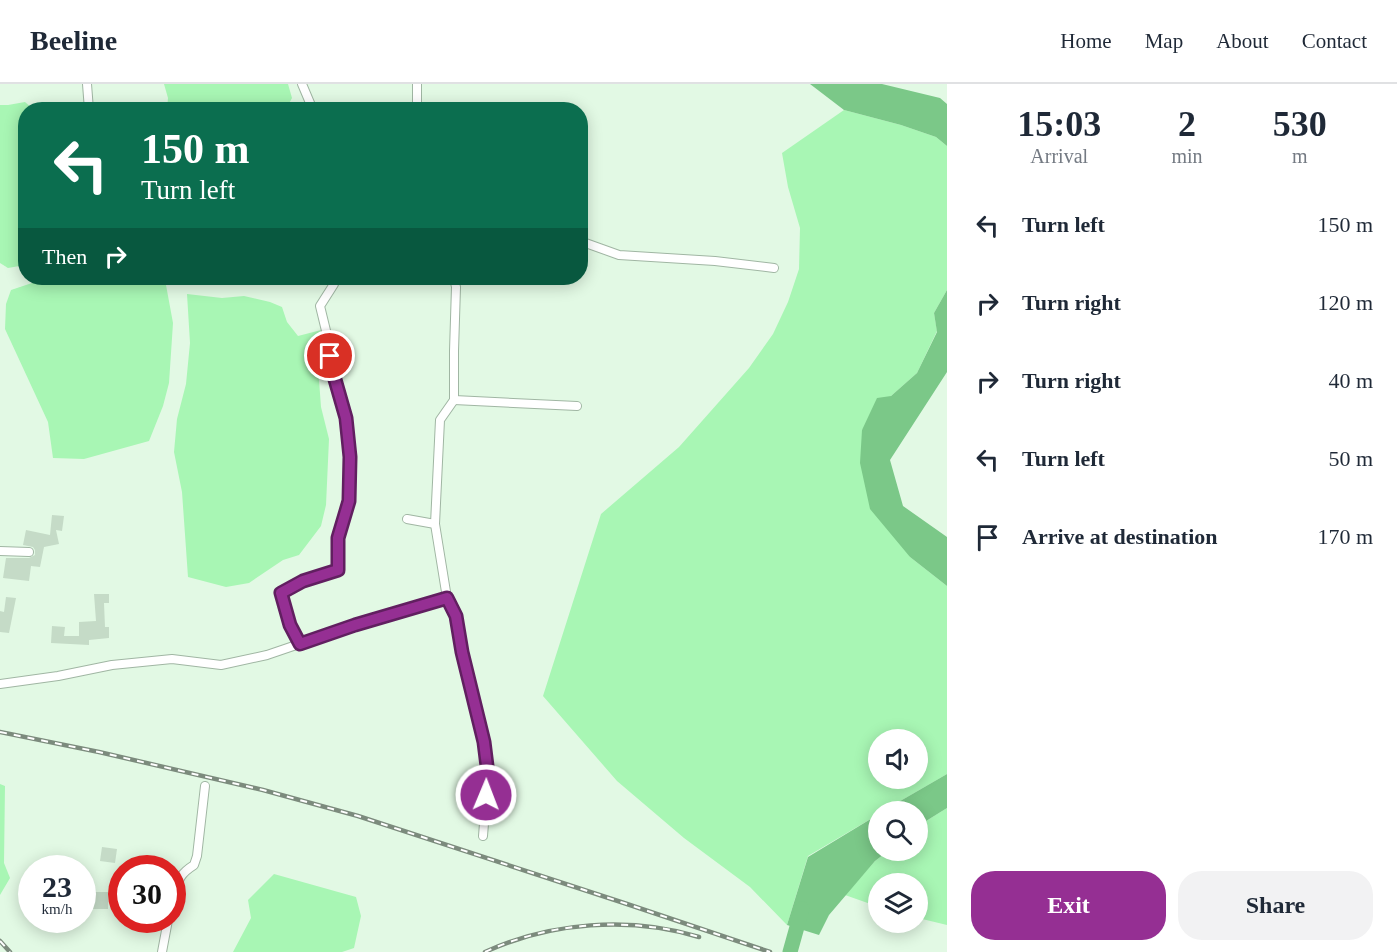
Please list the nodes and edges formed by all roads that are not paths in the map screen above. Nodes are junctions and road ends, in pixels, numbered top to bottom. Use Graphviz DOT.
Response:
graph roads {
  1 [pos="87,84"];
  2 [pos="302,84"];
  3 [pos="417,84"];
  4 [pos="88,102"];
  5 [pos="310,102"];
  6 [pos="417,102"];
  7 [pos="588,244"];
  8 [pos="774,268"];
  9 [pos="333,285"];
  10 [pos="456,285"];
  11 [pos="454,400"];
  12 [pos="577,406"];
  13 [pos="407,519"];
  14 [pos="435,524"];
  15 [pos="0,551"];
  16 [pos="29,552"];
  17 [pos="447,598"];
  18 [pos="300,644"];
  19 [pos="0,684"];
  20 [pos="205,786"];
  21 [pos="483,836"];
  22 [pos="186,870"];
  23 [pos="166,933"];
  24 [pos="162,952"];
  1 -- 4 [label="street"];
  2 -- 5 [label="street"];
  3 -- 6 [label="street"];
  7 -- 8 [label="street"];
  9 -- 18 [label="street"];
  10 -- 11 [label="street"];
  11 -- 12 [label="street"];
  11 -- 14 [label="street"];
  13 -- 14 [label="street"];
  14 -- 17 [label="street"];
  15 -- 16 [label="street"];
  17 -- 18 [label="street"];
  17 -- 21 [label="street"];
  18 -- 19 [label="street"];
  20 -- 22 [label="street"];
  23 -- 24 [label="street"];
}
